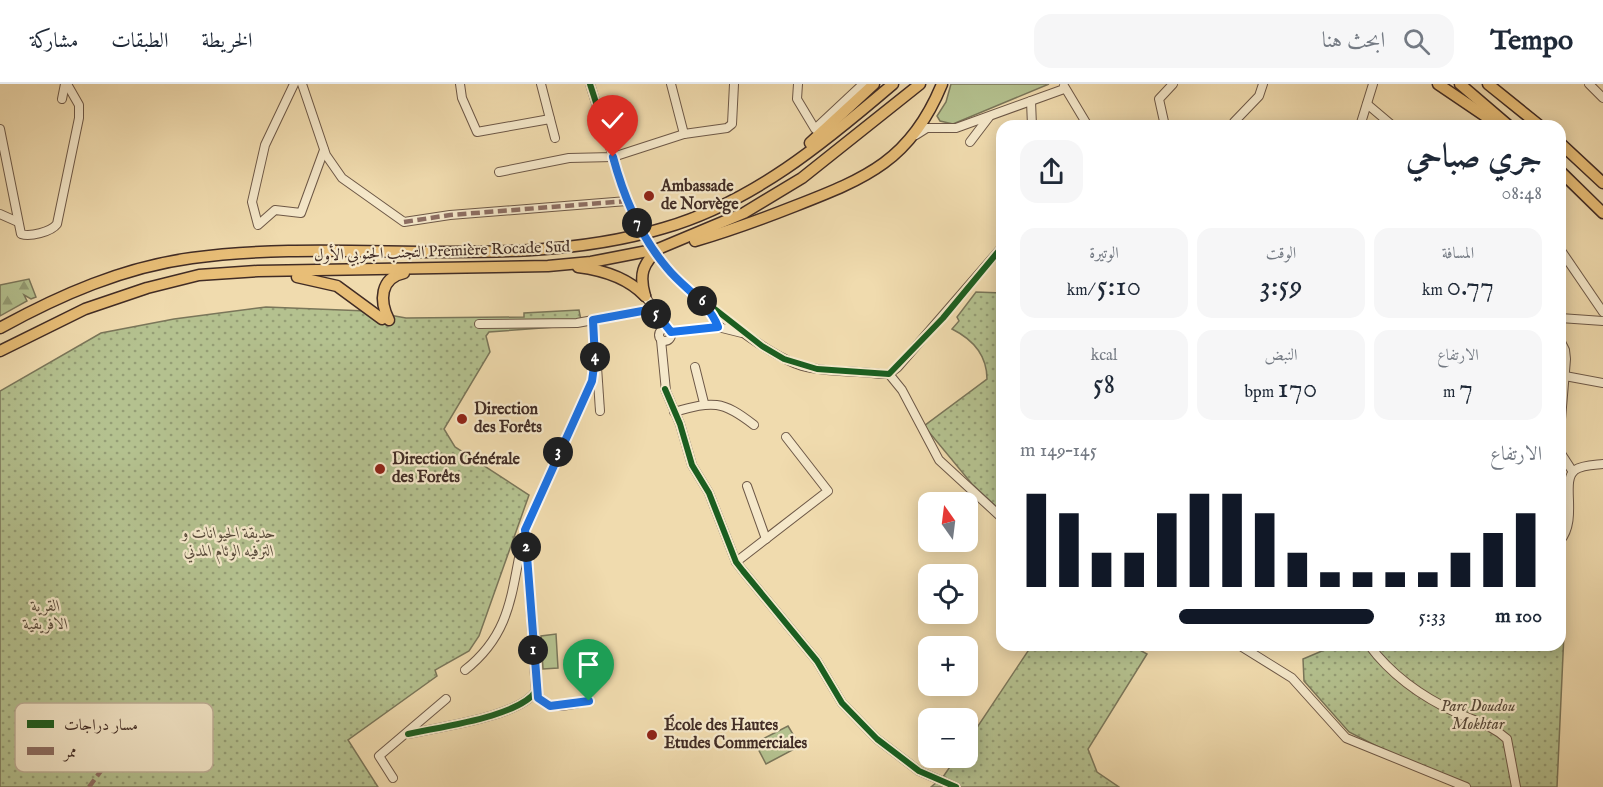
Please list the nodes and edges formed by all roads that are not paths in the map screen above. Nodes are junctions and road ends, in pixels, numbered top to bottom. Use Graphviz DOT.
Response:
graph roads {
  1 [pos="66,84"];
  2 [pos="294,84"];
  3 [pos="302,84"];
  4 [pos="460,84"];
  5 [pos="541,84"];
  6 [pos="590,84"];
  7 [pos="671,84"];
  8 [pos="734,84"];
  9 [pos="798,84"];
  10 [pos="863,84"];
  11 [pos="874,84"];
  12 [pos="893,84"];
  13 [pos="920,84"];
  14 [pos="942,84"];
  15 [pos="1173,84"];
  16 [pos="1263,84"];
  17 [pos="1373,84"];
  18 [pos="1438,84"];
  19 [pos="1461,84"];
  20 [pos="1489,84"];
  21 [pos="1589,84"];
  22 [pos="1064,86"];
  23 [pos="1603,98"];
  24 [pos="62,99"];
  25 [pos="1031,101"];
  26 [pos="1367,104"];
  27 [pos="990,116"];
  28 [pos="550,119"];
  29 [pos="1032,120"];
  30 [pos="1084,120"];
  31 [pos="1163,120"];
  32 [pos="1239,120"];
  33 [pos="1362,120"];
  34 [pos="1386,120"];
  35 [pos="1491,120"];
  36 [pos="1502,120"];
  37 [pos="1533,120"];
  38 [pos="0,129"];
  39 [pos="684,134"];
  40 [pos="555,138"];
  41 [pos="970,142"];
  42 [pos="906,144"];
  43 [pos="324,149"];
  44 [pos="1566,149"];
  45 [pos="613,157"];
  46 [pos="499,172"];
  47 [pos="1566,177"];
  48 [pos="1603,183"];
  49 [pos="744,194"];
  50 [pos="628,205"];
  51 [pos="1603,213"];
  52 [pos="0,214"];
  53 [pos="18,222"];
  54 [pos="658,249"];
  55 [pos="996,254"];
  56 [pos="1566,258"];
  57 [pos="548,266"];
  58 [pos="431,269"];
  59 [pos="234,272"];
  60 [pos="645,296"];
  61 [pos="699,297"];
  62 [pos="653,309"];
  63 [pos="1603,312"];
  64 [pos="1566,318"];
  65 [pos="593,320"];
  66 [pos="1603,321"];
  67 [pos="479,324"];
  68 [pos="1,327"];
  69 [pos="718,327"];
  70 [pos="746,333"];
  71 [pos="667,336"];
  72 [pos="0,351"];
  73 [pos="595,359"];
  74 [pos="694,367"];
  75 [pos="889,374"];
  76 [pos="1566,376"];
  77 [pos="1603,383"];
  78 [pos="704,404"];
  79 [pos="600,411"];
  80 [pos="672,414"];
  81 [pos="754,425"];
  82 [pos="786,437"];
  83 [pos="1566,461"];
  84 [pos="1603,464"];
  85 [pos="1573,472"];
  86 [pos="747,486"];
  87 [pos="996,512"];
  88 [pos="525,530"];
  89 [pos="1566,532"];
  90 [pos="766,539"];
  91 [pos="736,562"];
  92 [pos="1249,651"];
  93 [pos="1373,651"];
  94 [pos="465,670"];
  95 [pos="536,691"];
  96 [pos="446,699"];
  97 [pos="589,701"];
  98 [pos="408,734"];
  99 [pos="393,778"];
  100 [pos="956,787"];
  101 [pos="1466,787"];
  102 [pos="1516,787"];
  1 -- 24 [label="street"];
  1 -- 53 [label="street"];
  2 -- 43 [label="street"];
  3 -- 43 [label="street"];
  4 -- 28 [label="street"];
  5 -- 28 [label="street"];
  6 -- 45 [label="street"];
  7 -- 39 [label="street"];
  8 -- 39 [label="street"];
  9 -- 10 [label="street"];
  11 -- 49 [label="highway"];
  12 -- 49 [label="highway, التجنب الجنوبي الأول Première Rocade Sud"];
  13 -- 54 [label="highway, التجنب الجنوبي الأول Première Rocade Sud"];
  14 -- 42 [label="highway"];
  15 -- 31 [label="street"];
  16 -- 32 [label="street"];
  17 -- 26 [label="street"];
  18 -- 35 [label="highway"];
  19 -- 36 [label="highway"];
  20 -- 37 [label="highway"];
  21 -- 23 [label="street"];
  22 -- 25 [label="street"];
  22 -- 30 [label="street"];
  25 -- 27 [label="street"];
  25 -- 29 [label="street"];
  26 -- 33 [label="street"];
  26 -- 34 [label="street"];
  27 -- 41 [label="street"];
  27 -- 42 [label="street"];
  28 -- 40 [label="street"];
  38 -- 53 [label="street"];
  39 -- 45 [label="street"];
  42 -- 54 [label="highway"];
  43 -- 50 [label="street"];
  44 -- 48 [label="highway"];
  45 -- 46 [label="street"];
  45 -- 50 [label="street"];
  47 -- 51 [label="highway"];
  49 -- 68 [label="highway, التجنب الجنوبي الأول Première Rocade Sud"];
  50 -- 61 [label="street, bridge"];
  52 -- 53 [label="street"];
  54 -- 57 [label="highway, التجنب الجنوبي الأول Première Rocade Sud"];
  54 -- 60 [label="highway"];
  55 -- 75 [label="street"];
  56 -- 63 [label="street"];
  57 -- 58 [label="highway, التجنب الجنوبي الأول Première Rocade Sud"];
  57 -- 60 [label="highway"];
  58 -- 59 [label="highway, التجنب الجنوبي الأول Première Rocade Sud"];
  58 -- 59 [label="highway"];
  59 -- 72 [label="highway, التجنب الجنوبي الأول Première Rocade Sud"];
  60 -- 62 [label="street"];
  61 -- 69 [label="street"];
  61 -- 70 [label="street"];
  62 -- 65 [label="street"];
  62 -- 71 [label="street"];
  64 -- 66 [label="street"];
  65 -- 67 [label="street"];
  65 -- 73 [label="street"];
  69 -- 70 [label="street"];
  69 -- 71 [label="street"];
  70 -- 75 [label="street"];
  71 -- 80 [label="street"];
  73 -- 79 [label="street"];
  73 -- 88 [label="street"];
  74 -- 78 [label="street"];
  75 -- 87 [label="street"];
  76 -- 77 [label="street"];
  78 -- 80 [label="street"];
  78 -- 81 [label="street"];
  80 -- 91 [label="street"];
  82 -- 90 [label="street"];
  83 -- 85 [label="street"];
  84 -- 85 [label="street"];
  85 -- 89 [label="street"];
  86 -- 90 [label="street"];
  88 -- 94 [label="street"];
  88 -- 95 [label="street"];
  90 -- 91 [label="street"];
  91 -- 100 [label="street"];
  92 -- 101 [label="street"];
  93 -- 102 [label="street"];
  95 -- 97 [label="street"];
  95 -- 98 [label="street"];
  96 -- 98 [label="street"];
  98 -- 99 [label="street"];
}
